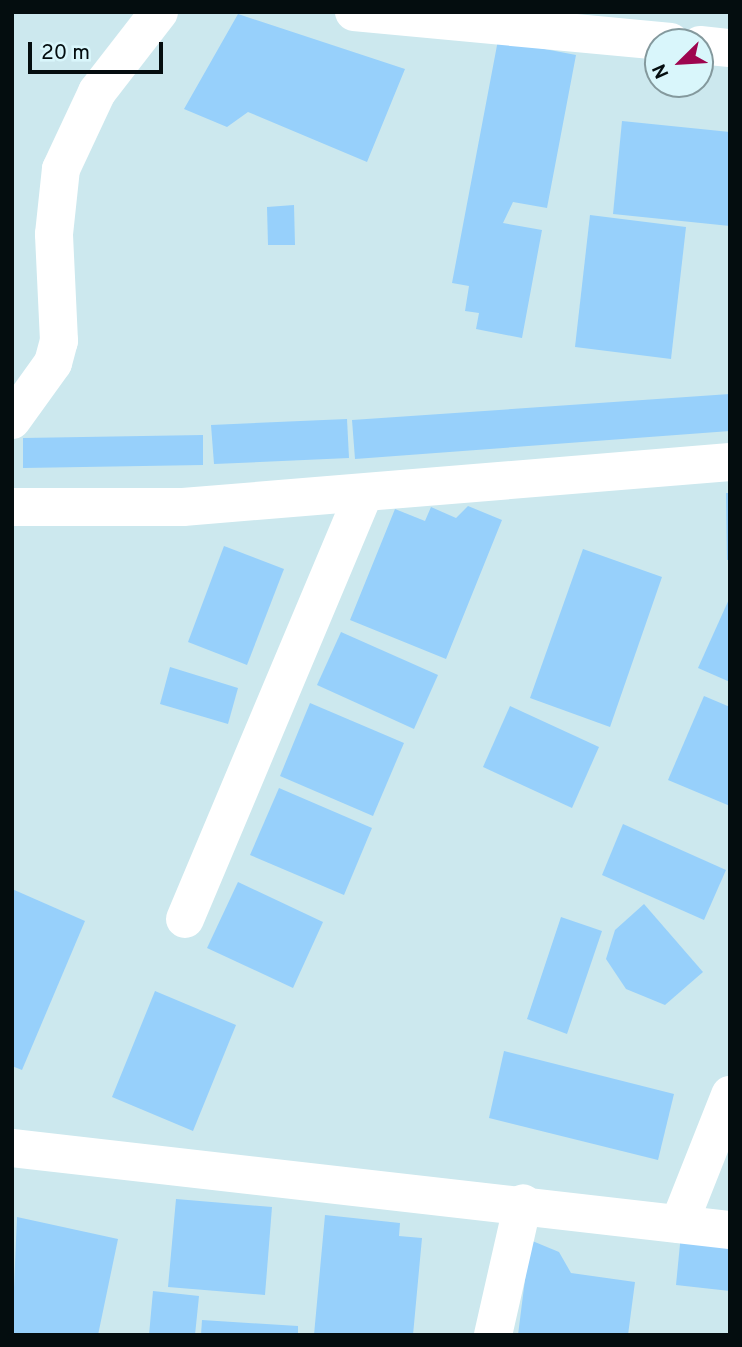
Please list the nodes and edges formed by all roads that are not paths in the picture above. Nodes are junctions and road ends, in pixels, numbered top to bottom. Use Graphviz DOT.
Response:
graph roads {
  1 [pos="159,12"];
  2 [pos="354,12"];
  3 [pos="644,39"];
  4 [pos="12,420"];
  5 [pos="730,462"];
  6 [pos="364,494"];
  7 [pos="12,507"];
  8 [pos="185,919"];
  9 [pos="730,1096"];
  10 [pos="12,1148"];
  11 [pos="523,1203"];
  12 [pos="679,1224"];
  13 [pos="730,1230"];
  14 [pos="493,1335"];
  1 -- 4 [label="street"];
  2 -- 3 [label="street"];
  5 -- 6 [label="street"];
  6 -- 7 [label="street"];
  6 -- 8 [label="street"];
  9 -- 12 [label="street"];
  10 -- 11 [label="street"];
  11 -- 12 [label="street"];
  11 -- 14 [label="street"];
  12 -- 13 [label="street"];
}
